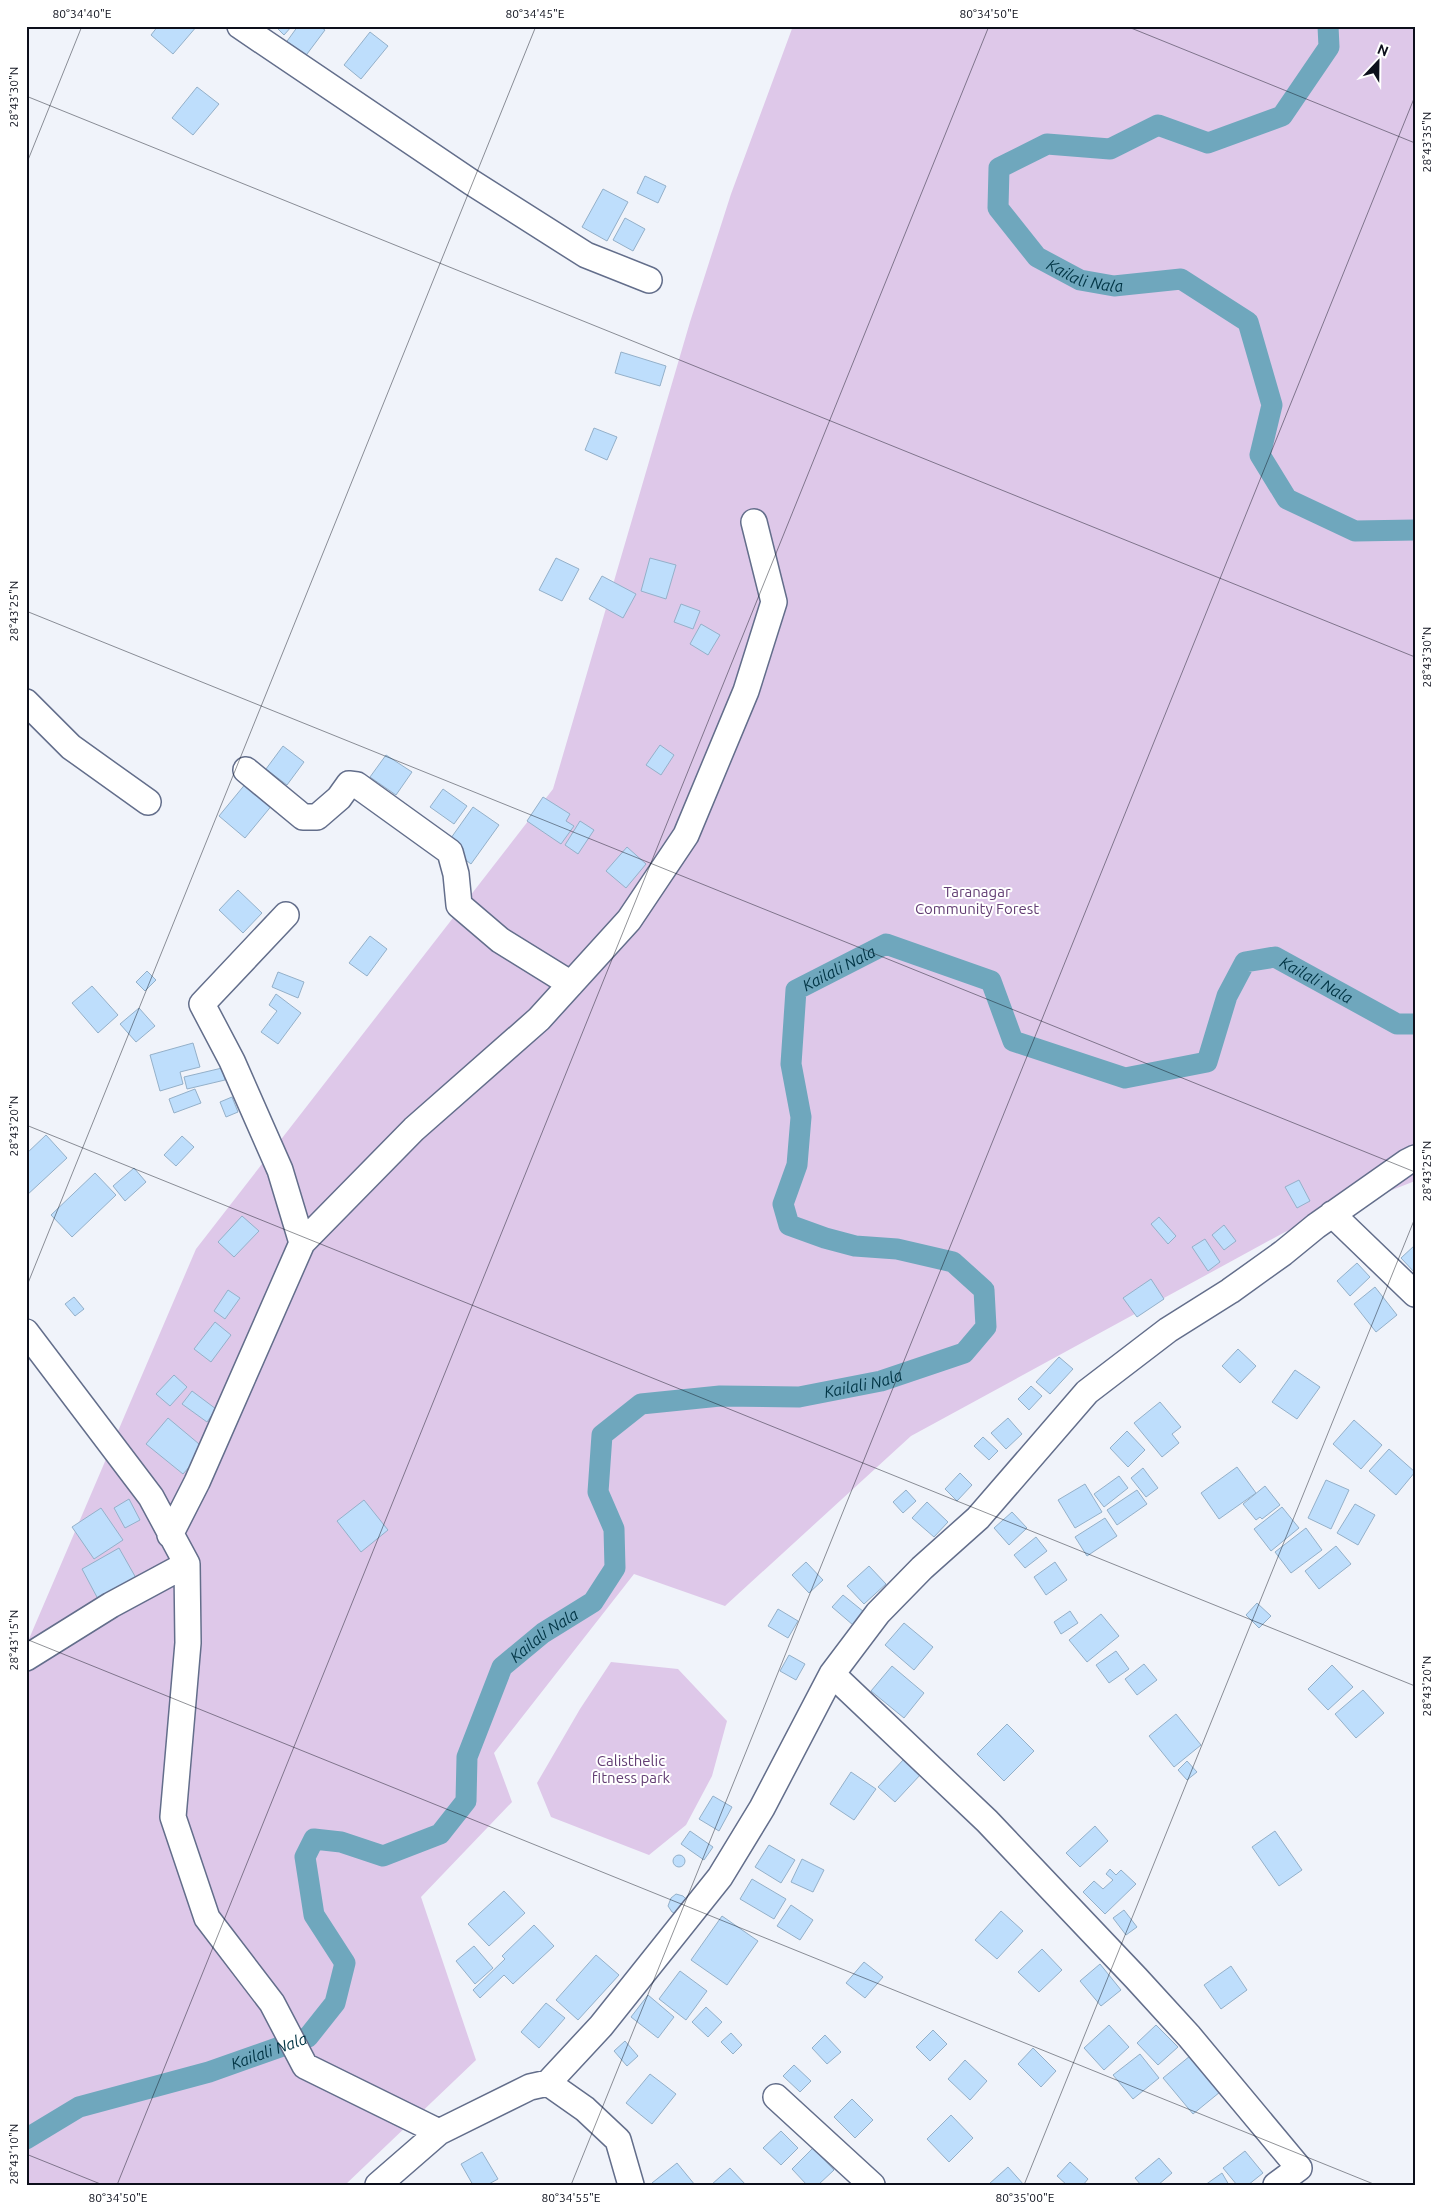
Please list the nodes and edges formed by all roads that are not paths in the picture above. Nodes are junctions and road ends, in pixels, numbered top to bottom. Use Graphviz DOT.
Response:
graph roads {
  1 [pos="240,26"];
  2 [pos="649,280"];
  3 [pos="754,522"];
  4 [pos="26,702"];
  5 [pos="246,770"];
  6 [pos="148,802"];
  7 [pos="286,915"];
  8 [pos="571,984"];
  9 [pos="1415,1158"];
  10 [pos="1332,1214"];
  11 [pos="302,1243"];
  12 [pos="1415,1294"];
  13 [pos="26,1332"];
  14 [pos="170,1535"];
  15 [pos="187,1564"];
  16 [pos="26,1658"];
  17 [pos="832,1674"];
  18 [pos="548,2082"];
  19 [pos="776,2097"];
  20 [pos="439,2132"];
  21 [pos="378,2185"];
  22 [pos="631,2185"];
  23 [pos="872,2185"];
  24 [pos="1276,2185"];
  1 -- 2 [label="street"];
  3 -- 8 [label="street"];
  4 -- 6 [label="street"];
  5 -- 8 [label="street"];
  7 -- 11 [label="street"];
  8 -- 11 [label="street"];
  9 -- 10 [label="street"];
  10 -- 12 [label="street"];
  10 -- 17 [label="street"];
  11 -- 14 [label="street"];
  13 -- 14 [label="street"];
  14 -- 15 [label="street"];
  15 -- 16 [label="street"];
  15 -- 20 [label="street"];
  17 -- 18 [label="street"];
  17 -- 24 [label="street"];
  18 -- 20 [label="street"];
  18 -- 22 [label="street"];
  19 -- 23 [label="street"];
  20 -- 21 [label="street"];
}
